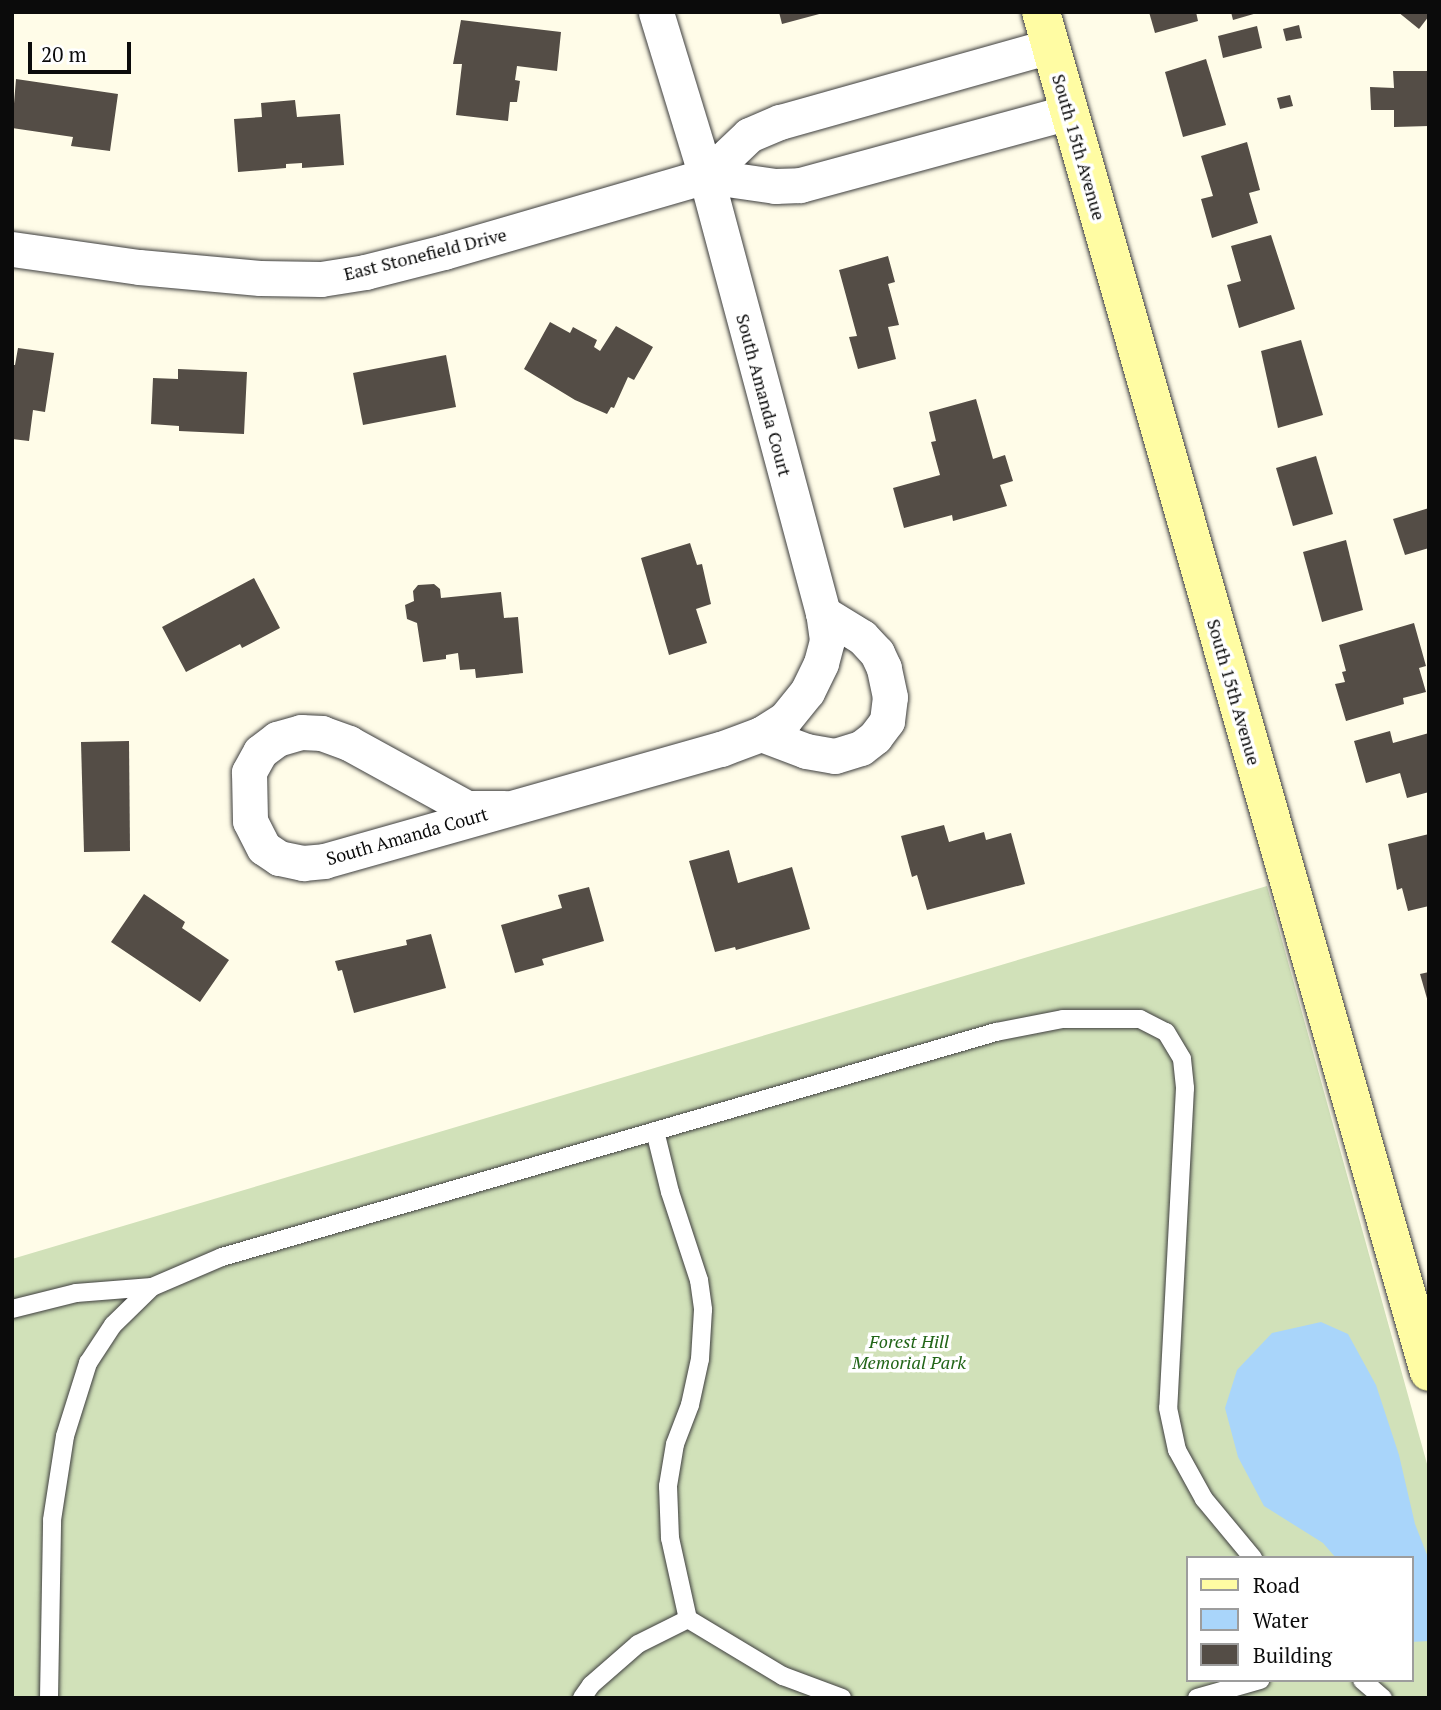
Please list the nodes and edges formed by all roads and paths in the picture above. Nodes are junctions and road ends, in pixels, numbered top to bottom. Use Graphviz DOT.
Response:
graph roads {
  1 [pos="656,12"];
  2 [pos="1046,29"];
  3 [pos="1068,112"];
  4 [pos="706,176"];
  5 [pos="12,248"];
  6 [pos="823,613"];
  7 [pos="761,734"];
  8 [pos="504,808"];
  9 [pos="655,1131"];
  10 [pos="152,1287"];
  11 [pos="12,1309"];
  12 [pos="1429,1371"];
  13 [pos="1251,1556"];
  14 [pos="688,1619"];
  15 [pos="1253,1682"];
  16 [pos="1364,1682"];
  17 [pos="49,1698"];
  18 [pos="582,1698"];
  19 [pos="842,1698"];
  20 [pos="1197,1698"];
  21 [pos="1383,1698"];
  1 -- 4 [label="street, South Amanda Court"];
  2 -- 3 [label="street, South 15th Avenue"];
  2 -- 4 [label="street, East Stonefield Drive"];
  3 -- 4 [label="street, East Stonefield Drive"];
  3 -- 12 [label="street, South 15th Avenue"];
  4 -- 5 [label="street, East Stonefield Drive"];
  4 -- 6 [label="street, South Amanda Court"];
  6 -- 7 [label="street, South Amanda Court"];
  6 -- 7 [label="street"];
  7 -- 8 [label="street, South Amanda Court"];
  8 -- 8 [label="street, South Amanda Court"];
  9 -- 10 [label="lane"];
  9 -- 13 [label="lane"];
  9 -- 14 [label="lane"];
  10 -- 11 [label="lane"];
  10 -- 17 [label="lane"];
  14 -- 18 [label="lane"];
  14 -- 19 [label="lane"];
  15 -- 20 [label="lane"];
  16 -- 21 [label="lane"];
}
